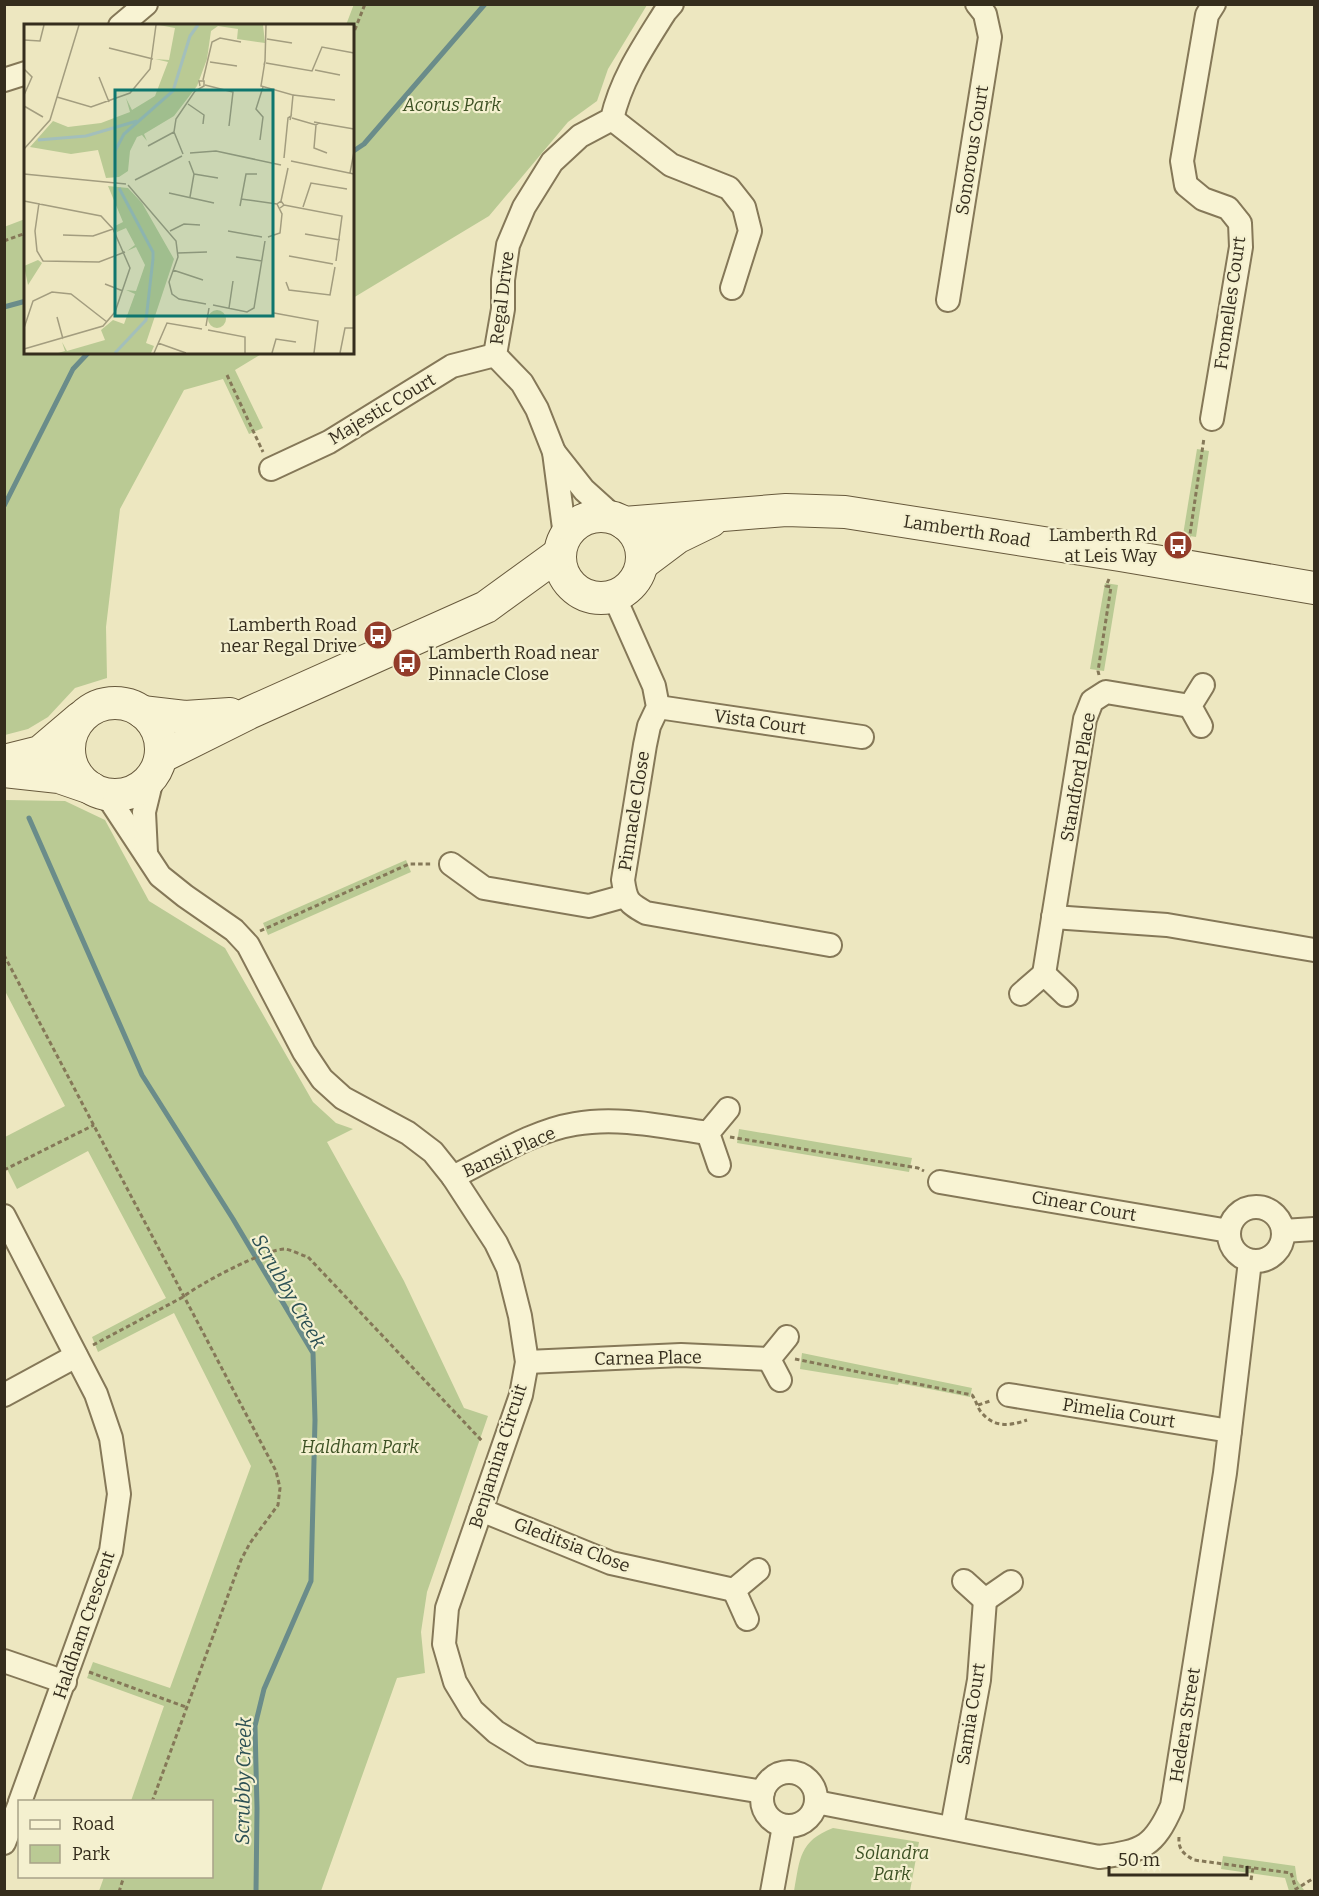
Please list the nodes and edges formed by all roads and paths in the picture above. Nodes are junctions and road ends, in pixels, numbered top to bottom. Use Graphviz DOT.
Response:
graph roads {
  1 [pos="146,4"];
  2 [pos="365,4"];
  3 [pos="672,4"];
  4 [pos="976,4"];
  5 [pos="1214,4"];
  6 [pos="122,24"];
  7 [pos="354,32"];
  8 [pos="24,75"];
  9 [pos="4,80"];
  10 [pos="612,119"];
  11 [pos="24,234"];
  12 [pos="4,242"];
  13 [pos="732,288"];
  14 [pos="948,300"];
  15 [pos="495,355"];
  16 [pos="227,375"];
  17 [pos="1212,419"];
  18 [pos="554,452"];
  19 [pos="270,469"];
  20 [pos="725,514"];
  21 [pos="620,521"];
  22 [pos="1188,542"];
  23 [pos="562,545"];
  24 [pos="1120,555"];
  25 [pos="642,564"];
  26 [pos="1314,588"];
  27 [pos="576,590"];
  28 [pos="614,596"];
  29 [pos="486,607"];
  30 [pos="1203,686"];
  31 [pos="1106,692"];
  32 [pos="1190,706"];
  33 [pos="658,707"];
  34 [pos="142,712"];
  35 [pos="249,713"];
  36 [pos="80,718"];
  37 [pos="1202,726"];
  38 [pos="862,737"];
  39 [pos="4,761"];
  40 [pos="157,766"];
  41 [pos="4,771"];
  42 [pos="98,791"];
  43 [pos="146,854"];
  44 [pos="451,864"];
  45 [pos="625,896"];
  46 [pos="1053,917"];
  47 [pos="263,937"];
  48 [pos="830,945"];
  49 [pos="1314,950"];
  50 [pos="4,955"];
  51 [pos="1044,975"];
  52 [pos="1021,994"];
  53 [pos="1066,995"];
  54 [pos="728,1109"];
  55 [pos="94,1125"];
  56 [pos="708,1133"];
  57 [pos="719,1164"];
  58 [pos="4,1170"];
  59 [pos="453,1177"];
  60 [pos="940,1182"];
  61 [pos="4,1216"];
  62 [pos="1314,1229"];
  63 [pos="1229,1231"];
  64 [pos="1283,1231"];
  65 [pos="1250,1261"];
  66 [pos="183,1297"];
  67 [pos="787,1337"];
  68 [pos="83,1351"];
  69 [pos="769,1359"];
  70 [pos="527,1362"];
  71 [pos="780,1380"];
  72 [pos="4,1395"];
  73 [pos="1009,1395"];
  74 [pos="1230,1431"];
  75 [pos="500,1456"];
  76 [pos="481,1510"];
  77 [pos="758,1570"];
  78 [pos="963,1581"];
  79 [pos="1011,1582"];
  80 [pos="734,1590"];
  81 [pos="985,1600"];
  82 [pos="747,1619"];
  83 [pos="4,1661"];
  84 [pos="68,1674"];
  85 [pos="186,1707"];
  86 [pos="763,1792"];
  87 [pos="21,1800"];
  88 [pos="153,1800"];
  89 [pos="816,1802"];
  90 [pos="18,1807"];
  91 [pos="784,1826"];
  92 [pos="952,1827"];
  93 [pos="1179,1834"];
  94 [pos="4,1843"];
  95 [pos="1253,1868"];
  96 [pos="1314,1878"];
  97 [pos="1251,1880"];
  98 [pos="772,1892"];
  1 -- 6 [label="street"];
  2 -- 7 [label="path"];
  3 -- 10 [label="street"];
  4 -- 14 [label="street, Sonorous Court"];
  5 -- 17 [label="street, Fromelles Court"];
  8 -- 9 [label="street"];
  10 -- 13 [label="street"];
  10 -- 15 [label="street, Regal Drive"];
  11 -- 12 [label="path"];
  15 -- 18 [label="street, Regal Drive"];
  15 -- 19 [label="street, Majestic Court"];
  16 -- 19 [label="path"];
  17 -- 22 [label="path"];
  18 -- 21 [label="street, Regal Drive"];
  18 -- 23 [label="street, Regal Drive"];
  20 -- 21 [label="street, Lamberth Road"];
  20 -- 24 [label="street, Lamberth Road"];
  20 -- 25 [label="street, Lamberth Road"];
  21 -- 23 [label="street, Lamberth Road"];
  21 -- 25 [label="street"];
  23 -- 27 [label="street"];
  23 -- 29 [label="street, Lamberth Road"];
  24 -- 26 [label="street, Lamberth Road"];
  24 -- 31 [label="path"];
  25 -- 28 [label="street, Lamberth Road"];
  27 -- 28 [label="street, Lamberth Road"];
  27 -- 29 [label="street, Lamberth Road"];
  28 -- 33 [label="street"];
  29 -- 35 [label="street, Lamberth Road"];
  30 -- 32 [label="street"];
  31 -- 32 [label="street, Standford Place"];
  31 -- 46 [label="street, Standford Place"];
  32 -- 37 [label="street"];
  33 -- 38 [label="street, Vista Court"];
  33 -- 45 [label="street, Pinnacle Close"];
  34 -- 35 [label="street, Lamberth Road"];
  34 -- 36 [label="street, Lamberth Road"];
  34 -- 40 [label="street"];
  35 -- 40 [label="street, Lamberth Road"];
  36 -- 39 [label="street, Lamberth Road"];
  36 -- 42 [label="street"];
  40 -- 42 [label="street, Lamberth Road"];
  40 -- 43 [label="street"];
  41 -- 42 [label="street, Lamberth Road"];
  42 -- 43 [label="street, Benjamina Circuit"];
  43 -- 59 [label="street, Benjamina Circuit"];
  44 -- 45 [label="street"];
  44 -- 47 [label="path"];
  45 -- 48 [label="street, Pinnacle Close"];
  46 -- 49 [label="street"];
  46 -- 51 [label="street, Standford Place"];
  50 -- 55 [label="path"];
  51 -- 52 [label="street"];
  51 -- 53 [label="street"];
  54 -- 56 [label="street"];
  55 -- 58 [label="path"];
  55 -- 66 [label="path"];
  56 -- 57 [label="street"];
  56 -- 59 [label="street, Bansii Place"];
  56 -- 60 [label="path"];
  59 -- 70 [label="street, Benjamina Circuit"];
  60 -- 63 [label="street, Cinear Court"];
  61 -- 68 [label="street, Haldham Crescent"];
  62 -- 64 [label="street"];
  63 -- 64 [label="street"];
  63 -- 65 [label="street"];
  64 -- 65 [label="street"];
  65 -- 74 [label="street, Hedera Street"];
  66 -- 68 [label="path"];
  66 -- 75 [label="path"];
  66 -- 85 [label="path"];
  67 -- 69 [label="street"];
  68 -- 72 [label="street"];
  68 -- 84 [label="street, Haldham Crescent"];
  69 -- 70 [label="street, Carnea Place"];
  69 -- 71 [label="street"];
  70 -- 75 [label="street, Benjamina Circuit"];
  73 -- 74 [label="street, Pimelia Court"];
  74 -- 92 [label="street, Hedera Street"];
  75 -- 76 [label="street, Benjamina Circuit"];
  76 -- 80 [label="street, Gleditsia Close"];
  76 -- 86 [label="street, Benjamina Circuit"];
  77 -- 80 [label="street"];
  78 -- 81 [label="street"];
  79 -- 81 [label="street"];
  80 -- 82 [label="street"];
  81 -- 92 [label="street, Samia Court"];
  83 -- 84 [label="street"];
  84 -- 85 [label="path"];
  84 -- 87 [label="street, Haldham Crescent"];
  85 -- 88 [label="path"];
  86 -- 89 [label="street"];
  86 -- 91 [label="street"];
  89 -- 91 [label="street"];
  89 -- 92 [label="street, Hedera Street"];
  90 -- 94 [label="street, Haldham Crescent"];
  91 -- 98 [label="street"];
  93 -- 95 [label="path"];
  95 -- 96 [label="path"];
  95 -- 97 [label="path"];
}
